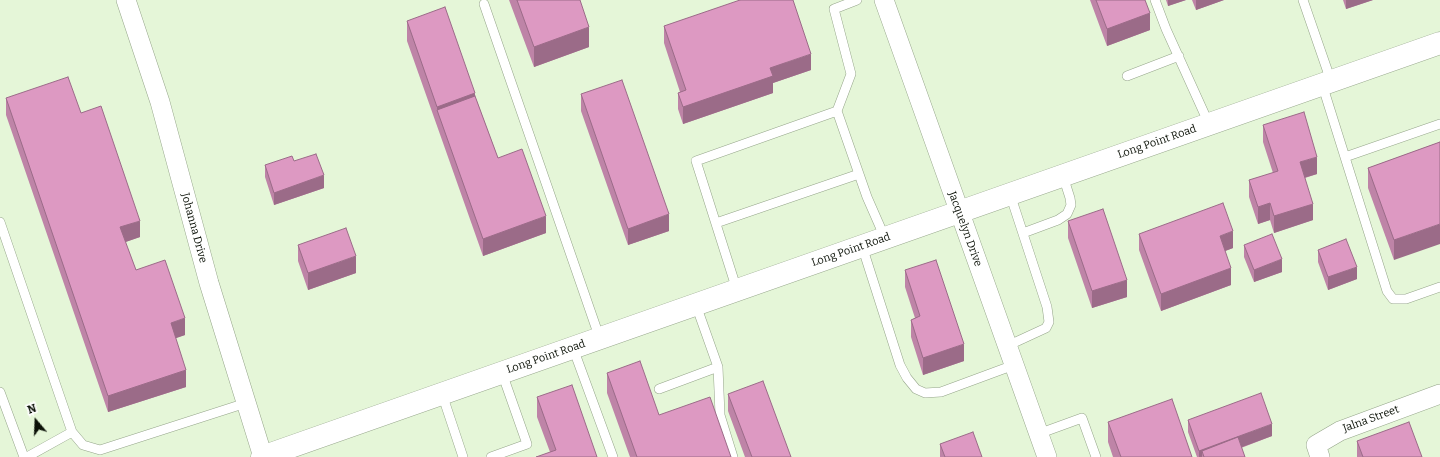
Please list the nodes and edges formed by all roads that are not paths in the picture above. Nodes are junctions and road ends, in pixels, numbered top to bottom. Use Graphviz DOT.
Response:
graph roads {
  1 [pos="126,0"];
  2 [pos="857,0"];
  3 [pos="884,0"];
  4 [pos="1155,0"];
  5 [pos="1303,0"];
  6 [pos="484,4"];
  7 [pos="1440,43"];
  8 [pos="1179,56"];
  9 [pos="1127,76"];
  10 [pos="1327,83"];
  11 [pos="837,111"];
  12 [pos="1209,124"];
  13 [pos="1440,124"];
  14 [pos="1345,157"];
  15 [pos="859,174"];
  16 [pos="1063,175"];
  17 [pos="1010,194"];
  18 [pos="959,212"];
  19 [pos="0,222"];
  20 [pos="716,223"];
  21 [pos="1023,233"];
  22 [pos="885,238"];
  23 [pos="862,246"];
  24 [pos="1440,287"];
  25 [pos="737,290"];
  26 [pos="696,305"];
  27 [pos="600,339"];
  28 [pos="1007,346"];
  29 [pos="573,348"];
  30 [pos="1014,365"];
  31 [pos="718,367"];
  32 [pos="502,372"];
  33 [pos="659,389"];
  34 [pos="0,392"];
  35 [pos="442,394"];
  36 [pos="1440,394"];
  37 [pos="246,403"];
  38 [pos="72,432"];
  39 [pos="1038,434"];
  40 [pos="101,454"];
  41 [pos="26,457"];
  42 [pos="258,457"];
  43 [pos="263,457"];
  44 [pos="462,457"];
  45 [pos="492,457"];
  46 [pos="613,457"];
  47 [pos="733,457"];
  48 [pos="1046,457"];
  49 [pos="1096,457"];
  50 [pos="1320,457"];
  1 -- 37 [label="street, Johanna Drive"];
  2 -- 11 [label="lane"];
  3 -- 18 [label="street, Jacquelyn Drive"];
  4 -- 8 [label="lane"];
  5 -- 10 [label="lane"];
  6 -- 27 [label="lane"];
  7 -- 10 [label="main road, Long Point Road"];
  8 -- 9 [label="lane"];
  8 -- 12 [label="lane"];
  10 -- 12 [label="main road, Long Point Road"];
  10 -- 14 [label="lane"];
  11 -- 15 [label="lane"];
  11 -- 20 [label="lane"];
  12 -- 16 [label="main road, Long Point Road"];
  13 -- 14 [label="lane"];
  14 -- 24 [label="lane"];
  15 -- 20 [label="lane"];
  15 -- 22 [label="lane"];
  16 -- 17 [label="main road, Long Point Road"];
  16 -- 21 [label="lane"];
  17 -- 18 [label="main road, Long Point Road"];
  17 -- 21 [label="lane"];
  18 -- 22 [label="main road, Long Point Road"];
  18 -- 28 [label="street, Jacquelyn Drive"];
  19 -- 38 [label="lane"];
  20 -- 25 [label="lane"];
  21 -- 28 [label="lane"];
  22 -- 23 [label="main road, Long Point Road"];
  23 -- 25 [label="main road, Long Point Road"];
  23 -- 30 [label="lane"];
  25 -- 26 [label="main road, Long Point Road"];
  26 -- 27 [label="main road, Long Point Road"];
  26 -- 31 [label="lane"];
  27 -- 29 [label="main road, Long Point Road"];
  28 -- 30 [label="street, Jacquelyn Drive"];
  29 -- 32 [label="main road, Long Point Road"];
  29 -- 46 [label="lane"];
  30 -- 39 [label="street, Jacquelyn Drive"];
  31 -- 33 [label="lane"];
  31 -- 47 [label="lane"];
  32 -- 35 [label="main road, Long Point Road"];
  32 -- 45 [label="lane"];
  34 -- 41 [label="lane"];
  35 -- 43 [label="main road, Long Point Road"];
  35 -- 44 [label="lane"];
  36 -- 50 [label="street, Jalna Street"];
  37 -- 40 [label="lane"];
  37 -- 43 [label="street, Johanna Drive"];
  38 -- 40 [label="lane"];
  38 -- 41 [label="lane"];
  39 -- 48 [label="street, Jacquelyn Drive"];
  39 -- 49 [label="lane"];
  42 -- 43 [label="main road, Long Point Road"];
}
